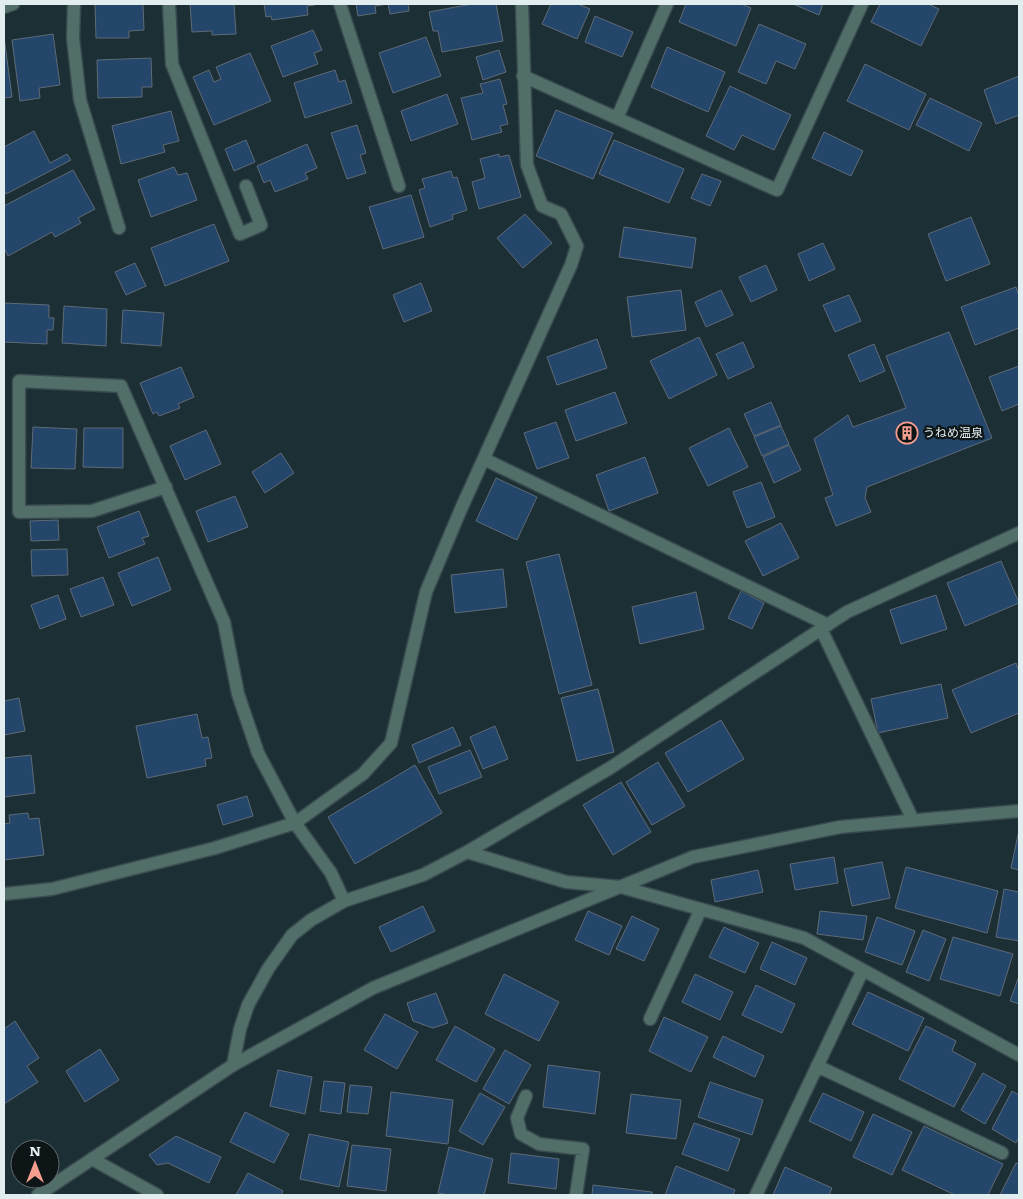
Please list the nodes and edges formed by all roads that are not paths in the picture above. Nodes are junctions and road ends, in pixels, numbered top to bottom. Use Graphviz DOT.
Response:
graph roads {
  1 [pos="13,4"];
  2 [pos="74,4"];
  3 [pos="169,4"];
  4 [pos="340,4"];
  5 [pos="522,4"];
  6 [pos="666,4"];
  7 [pos="862,4"];
  8 [pos="4,7"];
  9 [pos="524,76"];
  10 [pos="617,118"];
  11 [pos="246,186"];
  12 [pos="399,186"];
  13 [pos="118,228"];
  14 [pos="484,459"];
  15 [pos="166,487"];
  16 [pos="1019,533"];
  17 [pos="824,627"];
  18 [pos="1019,811"];
  19 [pos="913,820"];
  20 [pos="296,822"];
  21 [pos="467,852"];
  22 [pos="621,886"];
  23 [pos="4,894"];
  24 [pos="344,901"];
  25 [pos="701,909"];
  26 [pos="864,970"];
  27 [pos="650,1020"];
  28 [pos="1019,1055"];
  29 [pos="232,1065"];
  30 [pos="817,1066"];
  31 [pos="526,1096"];
  32 [pos="1002,1154"];
  33 [pos="92,1159"];
  34 [pos="38,1195"];
  35 [pos="156,1195"];
  36 [pos="576,1195"];
  37 [pos="756,1195"];
  1 -- 8 [label="street"];
  2 -- 13 [label="street"];
  3 -- 11 [label="street"];
  4 -- 12 [label="street"];
  5 -- 9 [label="street"];
  6 -- 10 [label="street"];
  7 -- 10 [label="street"];
  9 -- 10 [label="street"];
  9 -- 14 [label="street"];
  14 -- 17 [label="street"];
  14 -- 20 [label="street"];
  15 -- 15 [label="street"];
  15 -- 20 [label="street"];
  16 -- 17 [label="street"];
  17 -- 19 [label="street"];
  17 -- 21 [label="street"];
  18 -- 19 [label="street"];
  19 -- 22 [label="street"];
  20 -- 23 [label="street"];
  20 -- 24 [label="street"];
  21 -- 22 [label="street"];
  21 -- 24 [label="street"];
  22 -- 25 [label="street"];
  22 -- 29 [label="street"];
  24 -- 29 [label="street"];
  25 -- 26 [label="street"];
  25 -- 27 [label="street"];
  26 -- 28 [label="street"];
  26 -- 30 [label="street"];
  29 -- 33 [label="street"];
  30 -- 32 [label="street"];
  30 -- 37 [label="street"];
  31 -- 36 [label="street"];
  33 -- 34 [label="street"];
  33 -- 35 [label="street"];
}
